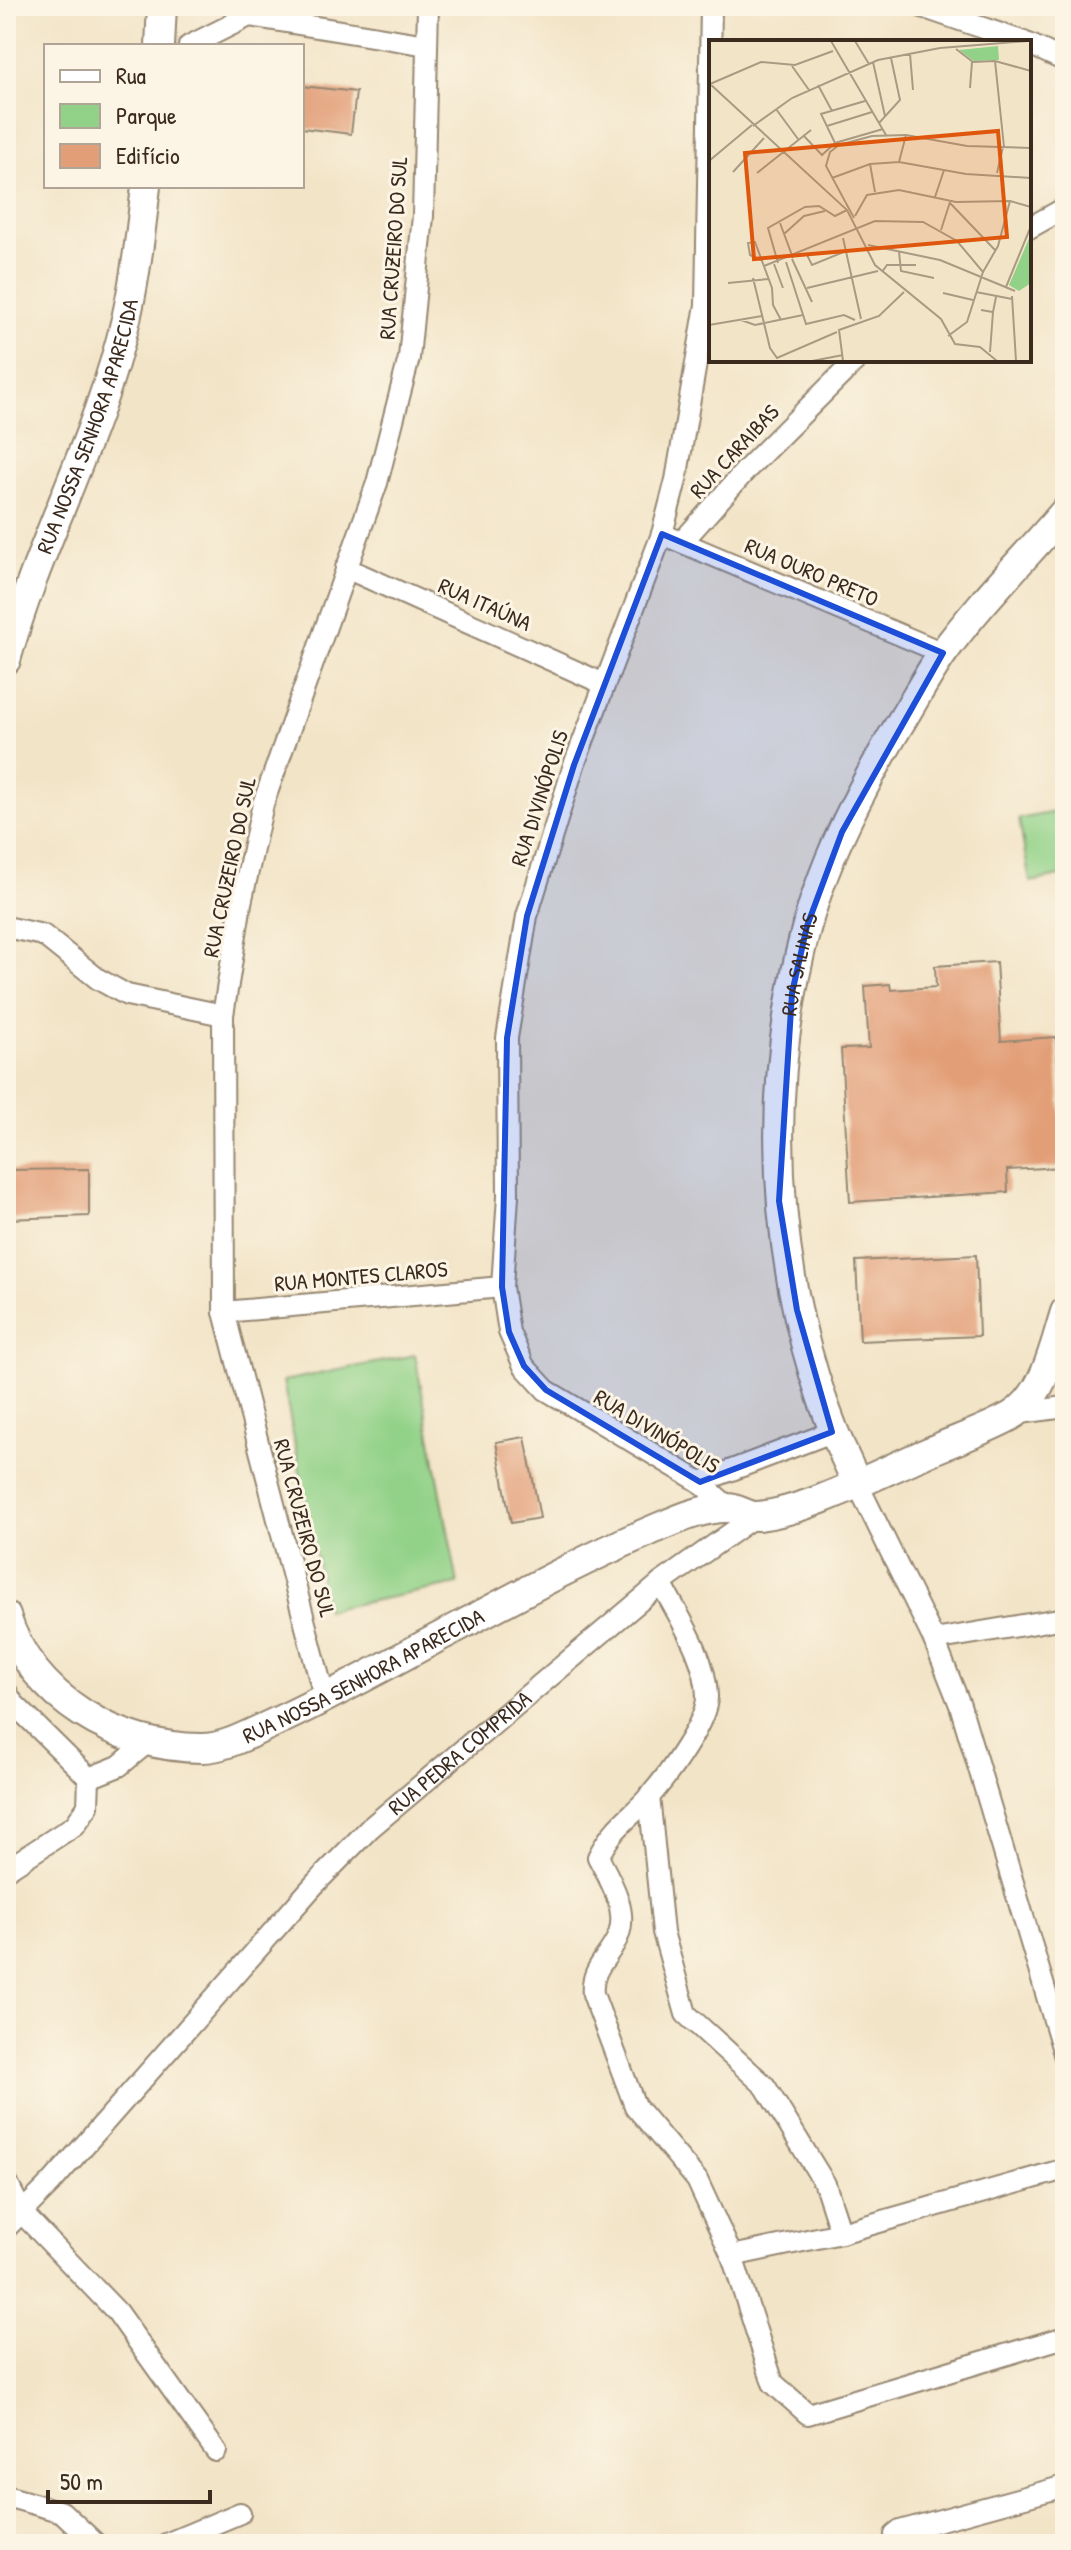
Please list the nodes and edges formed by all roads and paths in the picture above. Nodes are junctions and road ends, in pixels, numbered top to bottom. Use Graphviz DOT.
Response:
graph roads {
  1 [pos="162,6"];
  2 [pos="428,6"];
  3 [pos="711,6"];
  4 [pos="919,6"];
  5 [pos="240,11"];
  6 [pos="710,40"];
  7 [pos="1017,40"];
  8 [pos="160,44"];
  9 [pos="192,44"];
  10 [pos="427,45"];
  11 [pos="1031,45"];
  12 [pos="1065,61"];
  13 [pos="709,126"];
  14 [pos="146,188"];
  15 [pos="1065,208"];
  16 [pos="1031,227"];
  17 [pos="854,362"];
  18 [pos="1065,511"];
  19 [pos="662,534"];
  20 [pos="682,542"];
  21 [pos="346,568"];
  22 [pos="943,653"];
  23 [pos="6,660"];
  24 [pos="604,684"];
  25 [pos="6,927"];
  26 [pos="223,1015"];
  27 [pos="502,1287"];
  28 [pos="224,1312"];
  29 [pos="1065,1312"];
  30 [pos="1065,1407"];
  31 [pos="1013,1414"];
  32 [pos="832,1432"];
  33 [pos="700,1482"];
  34 [pos="857,1483"];
  35 [pos="742,1512"];
  36 [pos="661,1583"];
  37 [pos="6,1616"];
  38 [pos="1065,1618"];
  39 [pos="934,1640"];
  40 [pos="6,1691"];
  41 [pos="325,1700"];
  42 [pos="148,1742"];
  43 [pos="89,1778"];
  44 [pos="649,1796"];
  45 [pos="6,1870"];
  46 [pos="1060,2019"];
  47 [pos="1065,2057"];
  48 [pos="1065,2169"];
  49 [pos="6,2181"];
  50 [pos="23,2214"];
  51 [pos="6,2228"];
  52 [pos="841,2233"];
  53 [pos="732,2256"];
  54 [pos="1065,2337"];
  55 [pos="216,2451"];
  56 [pos="1065,2486"];
  57 [pos="6,2496"];
  58 [pos="240,2513"];
  59 [pos="96,2544"];
  60 [pos="166,2544"];
  61 [pos="896,2544"];
  1 -- 8 [label="street"];
  2 -- 10 [label="street, RUA CRUZEIRO DO SUL"];
  3 -- 6 [label="street, RUA DIVINÓPOLIS"];
  4 -- 7 [label="street"];
  5 -- 9 [label="street"];
  5 -- 10 [label="street"];
  10 -- 21 [label="street, RUA CRUZEIRO DO SUL"];
  11 -- 12 [label="street"];
  13 -- 19 [label="street, RUA DIVINÓPOLIS"];
  14 -- 23 [label="street, RUA NOSSA SENHORA APARECIDA"];
  15 -- 16 [label="street"];
  17 -- 20 [label="street, RUA CARAIBAS"];
  18 -- 22 [label="street, RUA SALINAS"];
  19 -- 20 [label="street, RUA OURO PRETO"];
  19 -- 24 [label="street, RUA DIVINÓPOLIS"];
  20 -- 22 [label="street, RUA OURO PRETO"];
  21 -- 24 [label="street, RUA ITAÚNA"];
  21 -- 26 [label="street, RUA CRUZEIRO DO SUL"];
  22 -- 32 [label="street, RUA SALINAS"];
  24 -- 27 [label="street, RUA DIVINÓPOLIS"];
  25 -- 26 [label="street"];
  26 -- 28 [label="street, RUA CRUZEIRO DO SUL"];
  27 -- 28 [label="street, RUA MONTES CLAROS"];
  27 -- 33 [label="street, RUA DIVINÓPOLIS"];
  28 -- 41 [label="street, RUA CRUZEIRO DO SUL"];
  29 -- 31 [label="street"];
  30 -- 31 [label="street"];
  31 -- 34 [label="street, RUA PEDRA COMPRIDA"];
  32 -- 33 [label="street"];
  32 -- 34 [label="street, RUA SALINAS"];
  33 -- 35 [label="street, RUA DIVINÓPOLIS"];
  34 -- 35 [label="street, RUA PEDRA COMPRIDA"];
  34 -- 39 [label="street"];
  35 -- 36 [label="street, RUA PEDRA COMPRIDA"];
  35 -- 41 [label="street, RUA NOSSA SENHORA APARECIDA"];
  36 -- 44 [label="street"];
  36 -- 50 [label="street, RUA PEDRA COMPRIDA"];
  37 -- 42 [label="street, RUA NOSSA SENHORA APARECIDA"];
  38 -- 39 [label="street"];
  39 -- 46 [label="street"];
  40 -- 43 [label="street"];
  41 -- 42 [label="street, RUA NOSSA SENHORA APARECIDA"];
  42 -- 43 [label="street"];
  43 -- 45 [label="street"];
  44 -- 52 [label="street"];
  44 -- 53 [label="street"];
  46 -- 47 [label="street"];
  48 -- 52 [label="street"];
  49 -- 50 [label="street"];
  50 -- 51 [label="street, RUA PEDRA COMPRIDA"];
  50 -- 55 [label="street"];
  52 -- 53 [label="street"];
  53 -- 54 [label="street"];
  56 -- 61 [label="street"];
  57 -- 59 [label="street"];
  58 -- 60 [label="street"];
}
